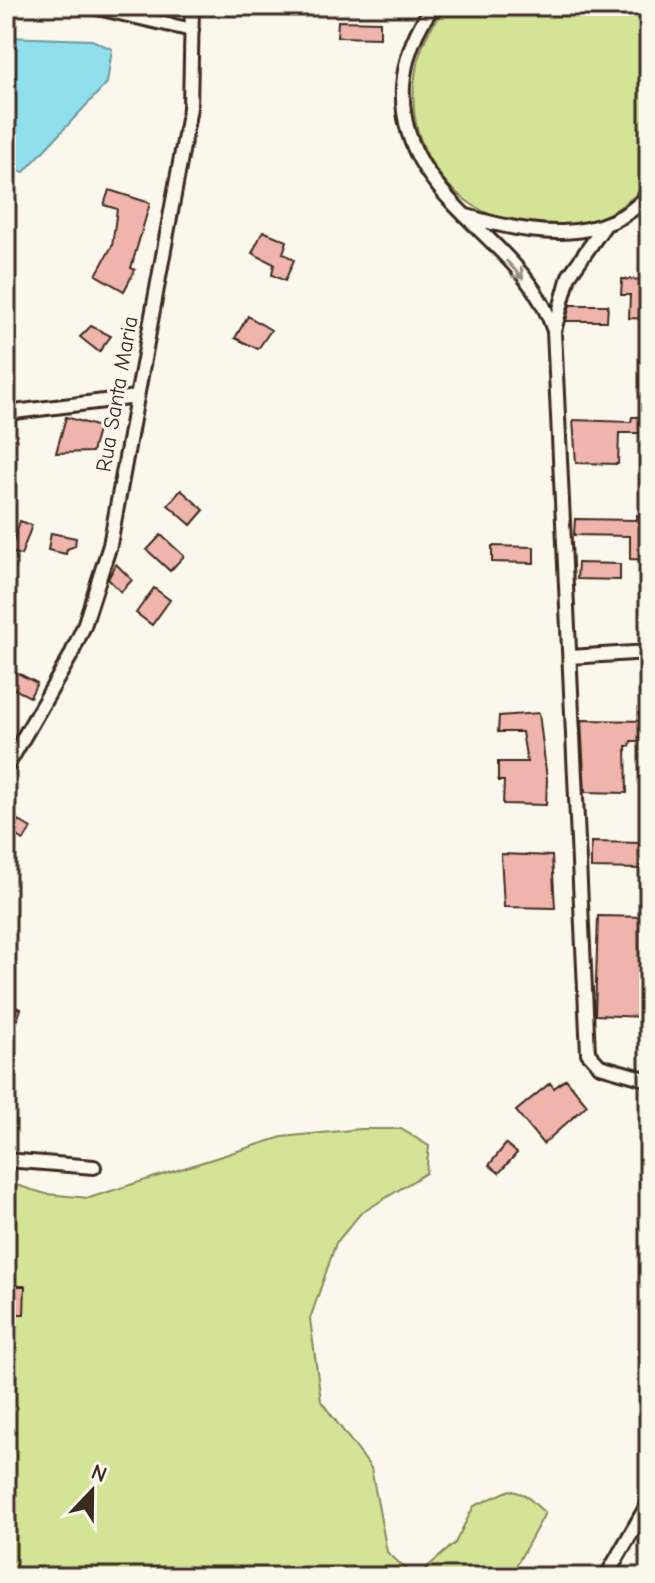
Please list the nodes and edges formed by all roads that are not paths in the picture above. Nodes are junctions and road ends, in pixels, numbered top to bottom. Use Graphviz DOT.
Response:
graph roads {
  1 [pos="89,6"];
  2 [pos="192,6"];
  3 [pos="434,6"];
  4 [pos="192,30"];
  5 [pos="647,199"];
  6 [pos="467,216"];
  7 [pos="605,225"];
  8 [pos="554,331"];
  9 [pos="137,397"];
  10 [pos="14,412"];
  11 [pos="649,652"];
  12 [pos="570,657"];
  13 [pos="6,768"];
  14 [pos="649,1080"];
  15 [pos="6,1160"];
  16 [pos="94,1167"];
  17 [pos="649,1502"];
  18 [pos="606,1577"];
  1 -- 4 [label="street"];
  2 -- 4 [label="street, Rua Santa Maria"];
  3 -- 6 [label="street"];
  4 -- 9 [label="street, Rua Santa Maria"];
  5 -- 7 [label="street"];
  6 -- 7 [label="street"];
  6 -- 8 [label="street, one-way"];
  7 -- 8 [label="street"];
  8 -- 12 [label="street"];
  9 -- 10 [label="street"];
  9 -- 13 [label="street, Rua Santa Maria"];
  11 -- 12 [label="street"];
  12 -- 14 [label="street"];
  15 -- 16 [label="street"];
  17 -- 18 [label="street"];
}
